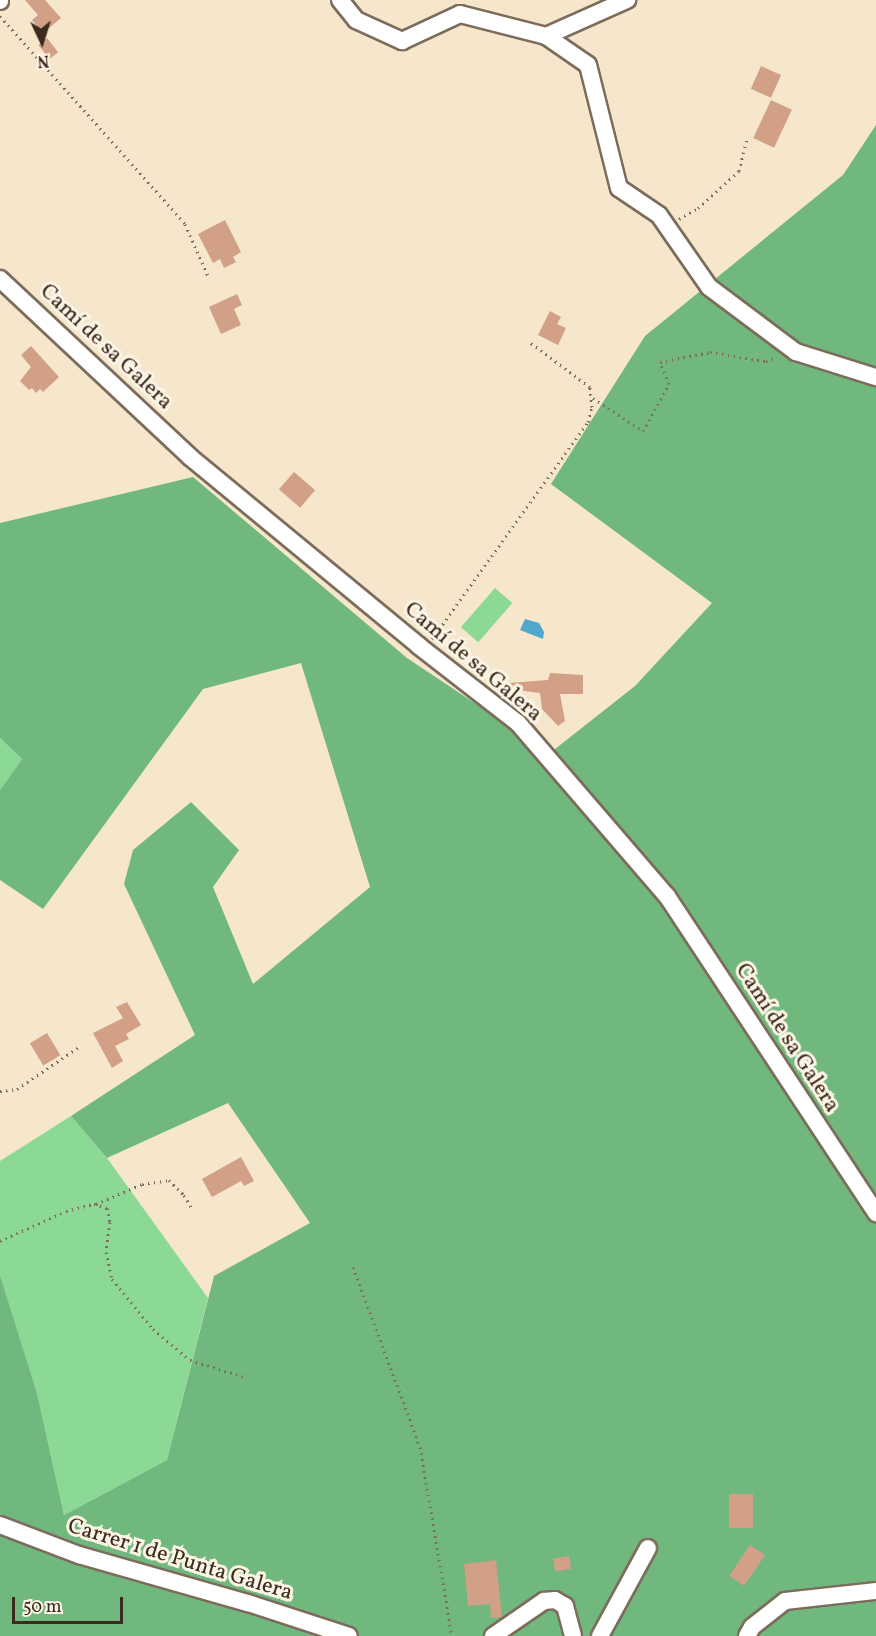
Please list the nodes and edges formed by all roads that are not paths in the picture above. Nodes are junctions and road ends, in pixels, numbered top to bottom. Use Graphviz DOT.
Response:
graph roads {
  1 [pos="340,0"];
  2 [pos="627,0"];
  3 [pos="546,36"];
  4 [pos="0,279"];
  5 [pos="876,377"];
  6 [pos="876,1213"];
  7 [pos="0,1525"];
  8 [pos="648,1548"];
  9 [pos="876,1591"];
  10 [pos="572,1629"];
  11 [pos="349,1636"];
  12 [pos="494,1636"];
  13 [pos="600,1636"];
  14 [pos="747,1636"];
  1 -- 3 [label="street"];
  2 -- 3 [label="street"];
  3 -- 5 [label="street"];
  4 -- 6 [label="street, Camí de sa Galera"];
  7 -- 11 [label="street, Carrer 1 de Punta Galera"];
  8 -- 13 [label="street"];
  9 -- 14 [label="street"];
  10 -- 12 [label="street"];
}
